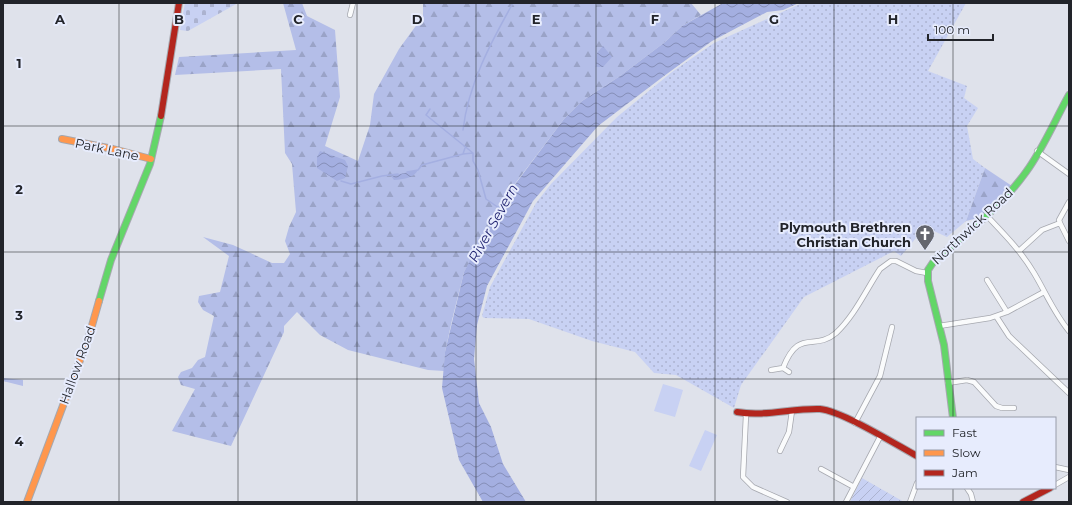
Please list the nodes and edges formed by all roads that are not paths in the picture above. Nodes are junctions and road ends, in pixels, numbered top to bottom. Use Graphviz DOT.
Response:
graph roads {
  1 [pos="179,3"];
  2 [pos="353,3"];
  3 [pos="350,15"];
  4 [pos="1069,95"];
  5 [pos="62,139"];
  6 [pos="1036,150"];
  7 [pos="151,159"];
  8 [pos="1069,174"];
  9 [pos="1069,202"];
  10 [pos="987,216"];
  11 [pos="1060,223"];
  12 [pos="1069,240"];
  13 [pos="1019,250"];
  14 [pos="927,273"];
  15 [pos="987,280"];
  16 [pos="1044,292"];
  17 [pos="1007,312"];
  18 [pos="996,316"];
  19 [pos="939,326"];
  20 [pos="892,327"];
  21 [pos="1069,331"];
  22 [pos="783,368"];
  23 [pos="771,370"];
  24 [pos="788,372"];
  25 [pos="948,383"];
  26 [pos="1069,393"];
  27 [pos="1014,408"];
  28 [pos="792,410"];
  29 [pos="737,412"];
  30 [pos="746,415"];
  31 [pos="953,417"];
  32 [pos="855,422"];
  33 [pos="880,438"];
  34 [pos="780,451"];
  35 [pos="916,456"];
  36 [pos="1056,467"];
  37 [pos="821,469"];
  38 [pos="1069,470"];
  39 [pos="1069,477"];
  40 [pos="1056,484"];
  41 [pos="916,486"];
  42 [pos="854,487"];
  43 [pos="968,489"];
  44 [pos="1048,489"];
  45 [pos="1026,501"];
  46 [pos="27,502"];
  47 [pos="787,502"];
  48 [pos="846,502"];
  49 [pos="910,502"];
  50 [pos="973,502"];
  1 -- 7 [label="street, Hallow Road"];
  2 -- 3 [label="street"];
  4 -- 6 [label="street, Northwick Road"];
  5 -- 7 [label="street, Park Lane"];
  6 -- 8 [label="street"];
  6 -- 10 [label="street, Northwick Road"];
  7 -- 46 [label="street, Hallow Road"];
  9 -- 11 [label="street"];
  10 -- 13 [label="street"];
  10 -- 14 [label="street, Northwick Road"];
  11 -- 12 [label="street"];
  11 -- 13 [label="street"];
  13 -- 16 [label="street"];
  14 -- 19 [label="street, Northwick Road"];
  14 -- 22 [label="street"];
  15 -- 17 [label="street"];
  16 -- 17 [label="street"];
  16 -- 21 [label="street"];
  17 -- 18 [label="street"];
  18 -- 19 [label="street"];
  18 -- 26 [label="street"];
  19 -- 25 [label="street, Northwick Road"];
  20 -- 32 [label="street"];
  22 -- 23 [label="street"];
  22 -- 24 [label="street"];
  25 -- 27 [label="street"];
  25 -- 31 [label="street, Northwick Road"];
  28 -- 30 [label="street"];
  28 -- 32 [label="street"];
  28 -- 34 [label="street"];
  29 -- 30 [label="street"];
  30 -- 47 [label="street"];
  32 -- 33 [label="street"];
  33 -- 35 [label="street"];
  33 -- 42 [label="street"];
  36 -- 38 [label="street"];
  37 -- 42 [label="street"];
  39 -- 40 [label="street"];
  41 -- 49 [label="street"];
  42 -- 48 [label="street"];
  43 -- 50 [label="street"];
  44 -- 45 [label="street"];
}
